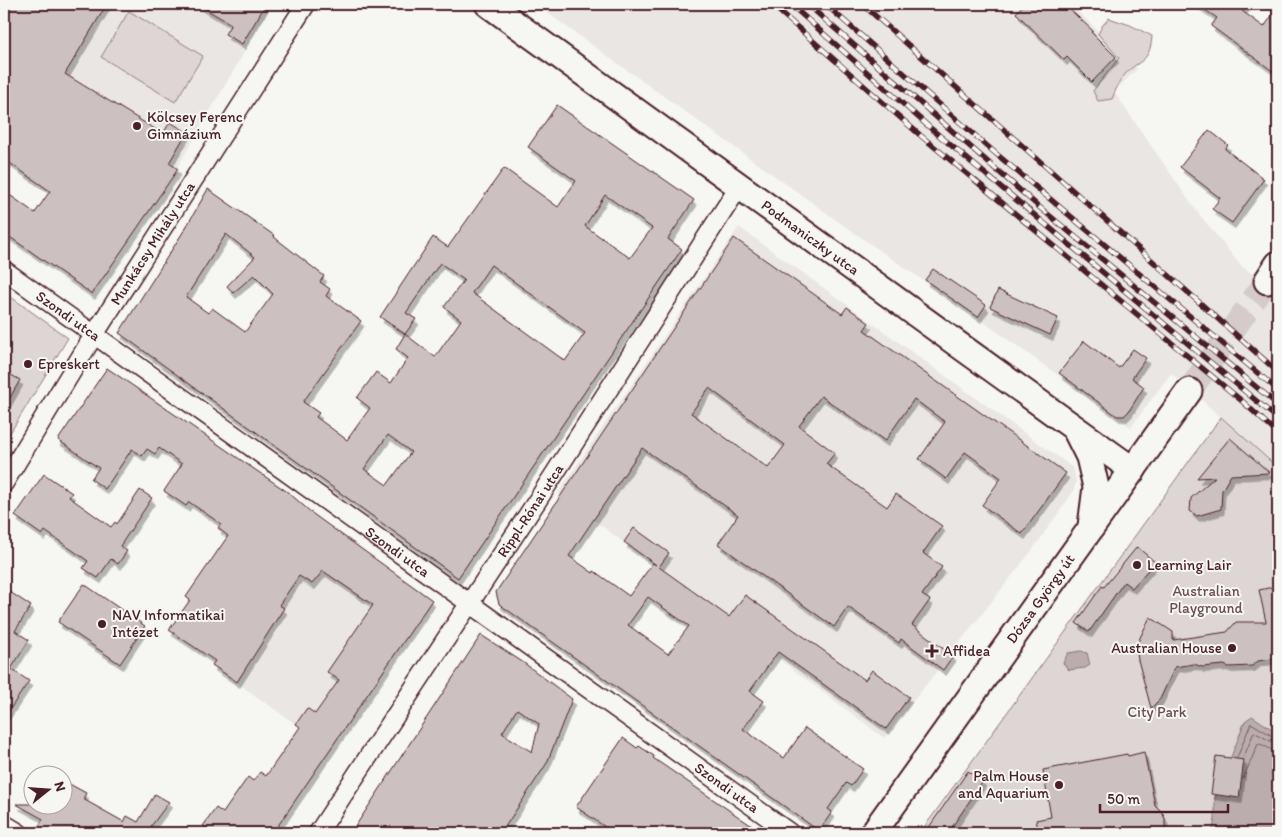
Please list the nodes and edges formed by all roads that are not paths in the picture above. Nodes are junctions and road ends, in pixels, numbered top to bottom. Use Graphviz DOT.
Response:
graph roads {
  1 [pos="306,4"];
  2 [pos="488,4"];
  3 [pos="740,185"];
  4 [pos="4,270"];
  5 [pos="94,335"];
  6 [pos="1190,391"];
  7 [pos="1075,428"];
  8 [pos="1134,470"];
  9 [pos="4,483"];
  10 [pos="1090,531"];
  11 [pos="469,603"];
  12 [pos="4,824"];
  13 [pos="19,833"];
  14 [pos="318,833"];
  15 [pos="790,833"];
  16 [pos="873,833"];
  1 -- 5 [label="street, Munkácsy Mihály utca"];
  2 -- 3 [label="street, Podmaniczky utca"];
  3 -- 7 [label="street, Podmaniczky utca"];
  3 -- 11 [label="street, Rippl-Rónai utca"];
  4 -- 5 [label="street, Szondi utca"];
  5 -- 9 [label="street, Munkácsy Mihály utca"];
  5 -- 11 [label="street, Szondi utca"];
  6 -- 8 [label="street, Dózsa György út"];
  7 -- 8 [label="street, Podmaniczky utca"];
  7 -- 10 [label="street"];
  8 -- 10 [label="street, Dózsa György út"];
  10 -- 16 [label="street, Dózsa György út"];
  11 -- 14 [label="street, Rippl-Rónai utca"];
  11 -- 15 [label="street, Szondi utca"];
  12 -- 13 [label="street"];
}
